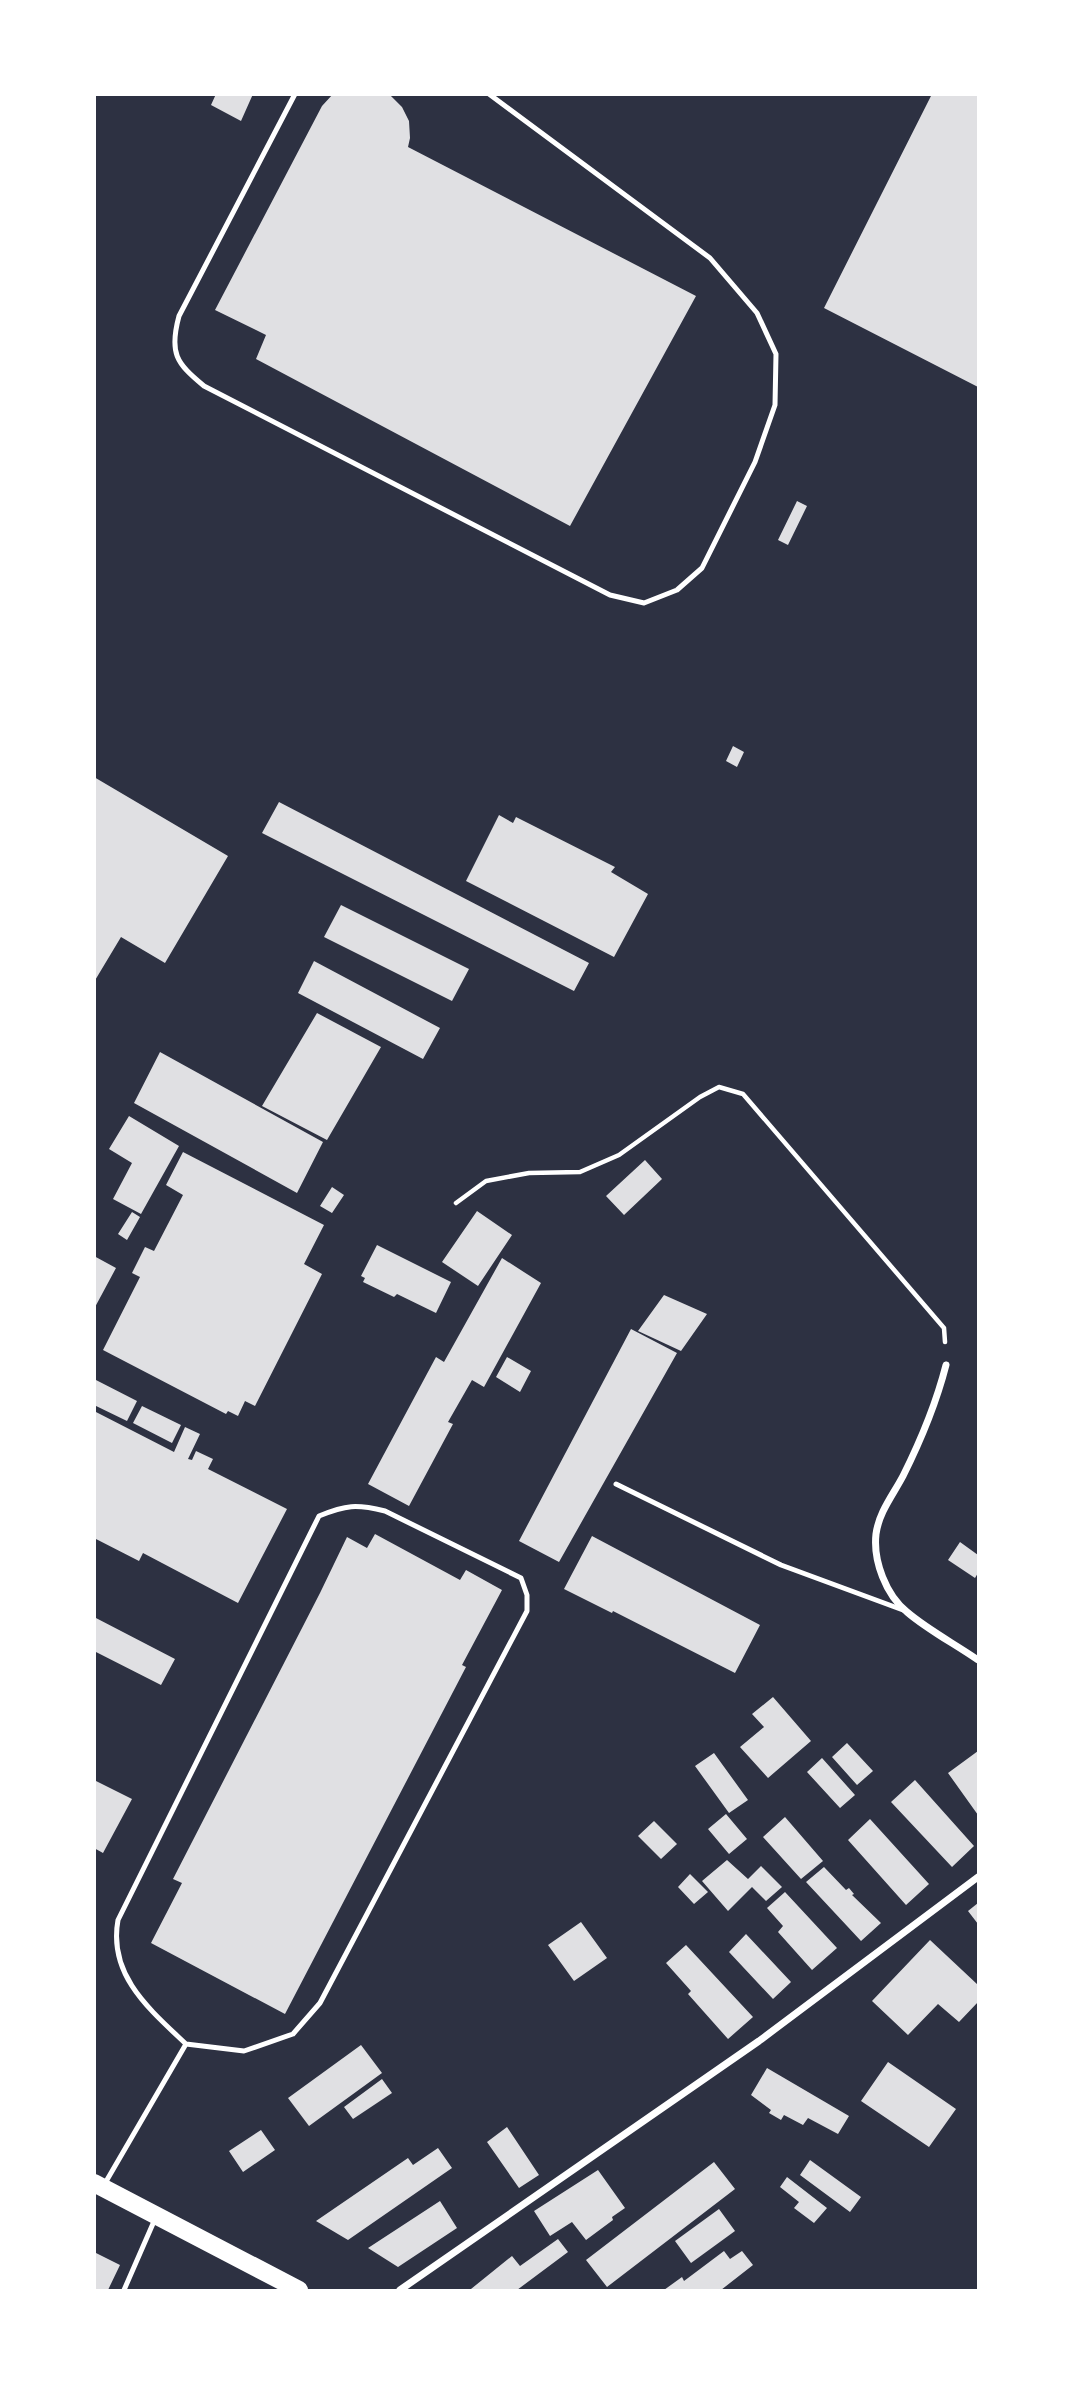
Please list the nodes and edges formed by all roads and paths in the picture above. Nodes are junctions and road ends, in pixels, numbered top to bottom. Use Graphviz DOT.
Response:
graph roads {
  1 [pos="295,94"];
  2 [pos="489,94"];
  3 [pos="456,1203"];
  4 [pos="946,1365"];
  5 [pos="616,1484"];
  6 [pos="906,1611"];
  7 [pos="978,1660"];
  8 [pos="978,1877"];
  9 [pos="186,2044"];
  10 [pos="99,2185"];
  11 [pos="157,2216"];
  12 [pos="124,2291"];
  13 [pos="299,2291"];
  14 [pos="400,2291"];
  1 -- 2 [label="lane"];
  3 -- 4 [label="path"];
  4 -- 6 [label="street"];
  5 -- 6 [label="lane"];
  6 -- 7 [label="street"];
  8 -- 14 [label="street"];
  9 -- 9 [label="lane"];
  9 -- 10 [label="lane"];
  10 -- 11 [label="main road"];
  11 -- 12 [label="lane"];
  11 -- 13 [label="main road"];
}
